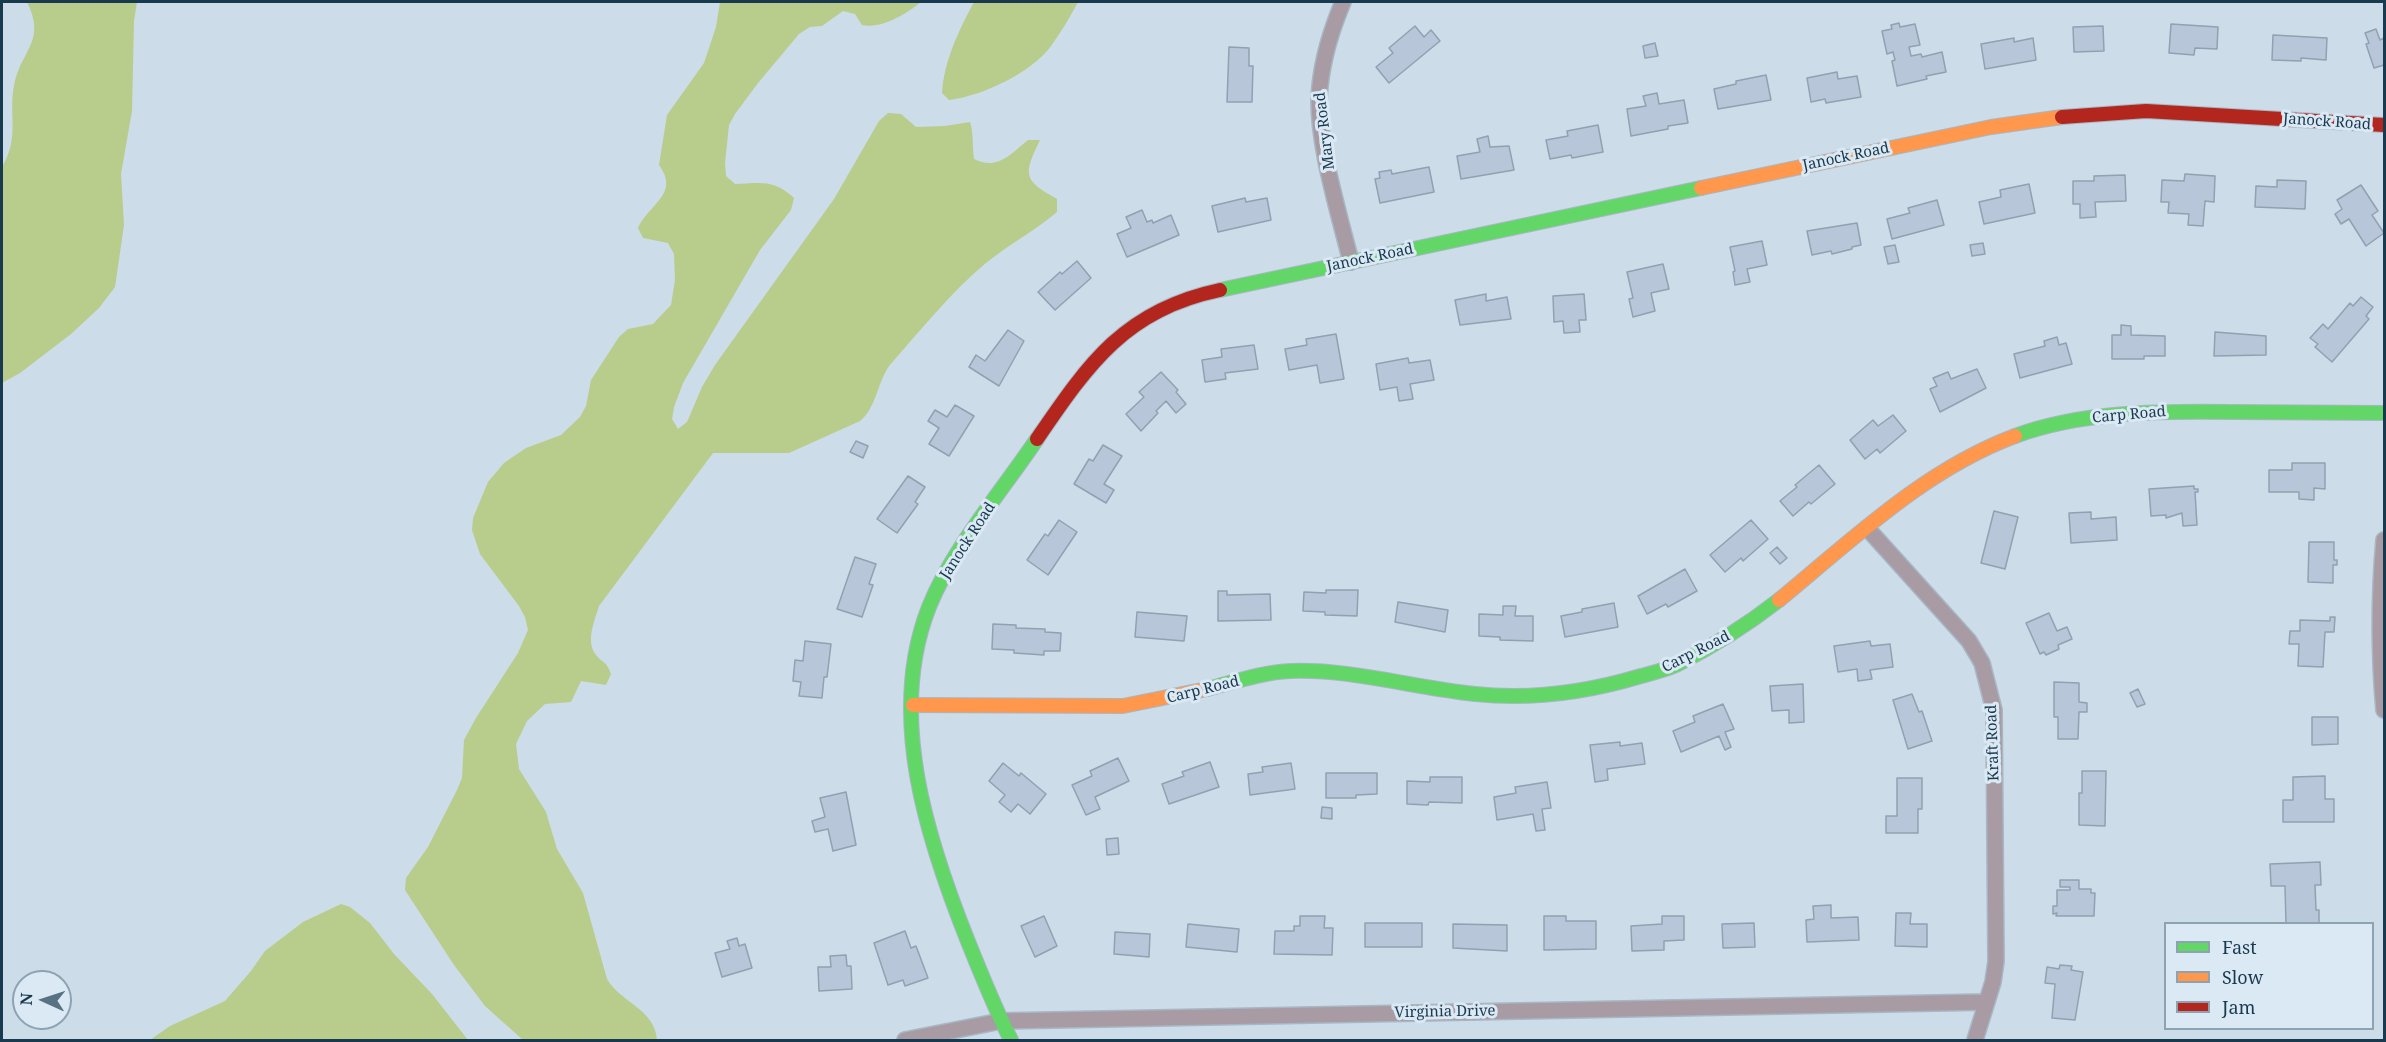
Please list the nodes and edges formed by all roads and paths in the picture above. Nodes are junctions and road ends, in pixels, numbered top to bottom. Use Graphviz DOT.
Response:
graph roads {
  1 [pos="1343,2"];
  2 [pos="2385,125"];
  3 [pos="1351,262"];
  4 [pos="2385,413"];
  5 [pos="1867,528"];
  6 [pos="2385,540"];
  7 [pos="2384,559"];
  8 [pos="913,705"];
  9 [pos="2385,710"];
  10 [pos="1987,1002"];
  11 [pos="1001,1021"];
  12 [pos="905,1041"];
  13 [pos="1011,1041"];
  14 [pos="1975,1041"];
  1 -- 3 [label="street, Mary Road"];
  2 -- 3 [label="street, Janock Road"];
  3 -- 8 [label="street, Janock Road"];
  4 -- 5 [label="street, Carp Road"];
  5 -- 8 [label="street, Carp Road"];
  5 -- 10 [label="street, Kraft Road"];
  6 -- 7 [label="street"];
  7 -- 9 [label="street"];
  8 -- 11 [label="street, Janock Road"];
  10 -- 11 [label="street, Virginia Drive"];
  10 -- 14 [label="street, Kraft Road"];
  11 -- 12 [label="street, Virginia Drive"];
  11 -- 13 [label="street, Janock Road"];
}
